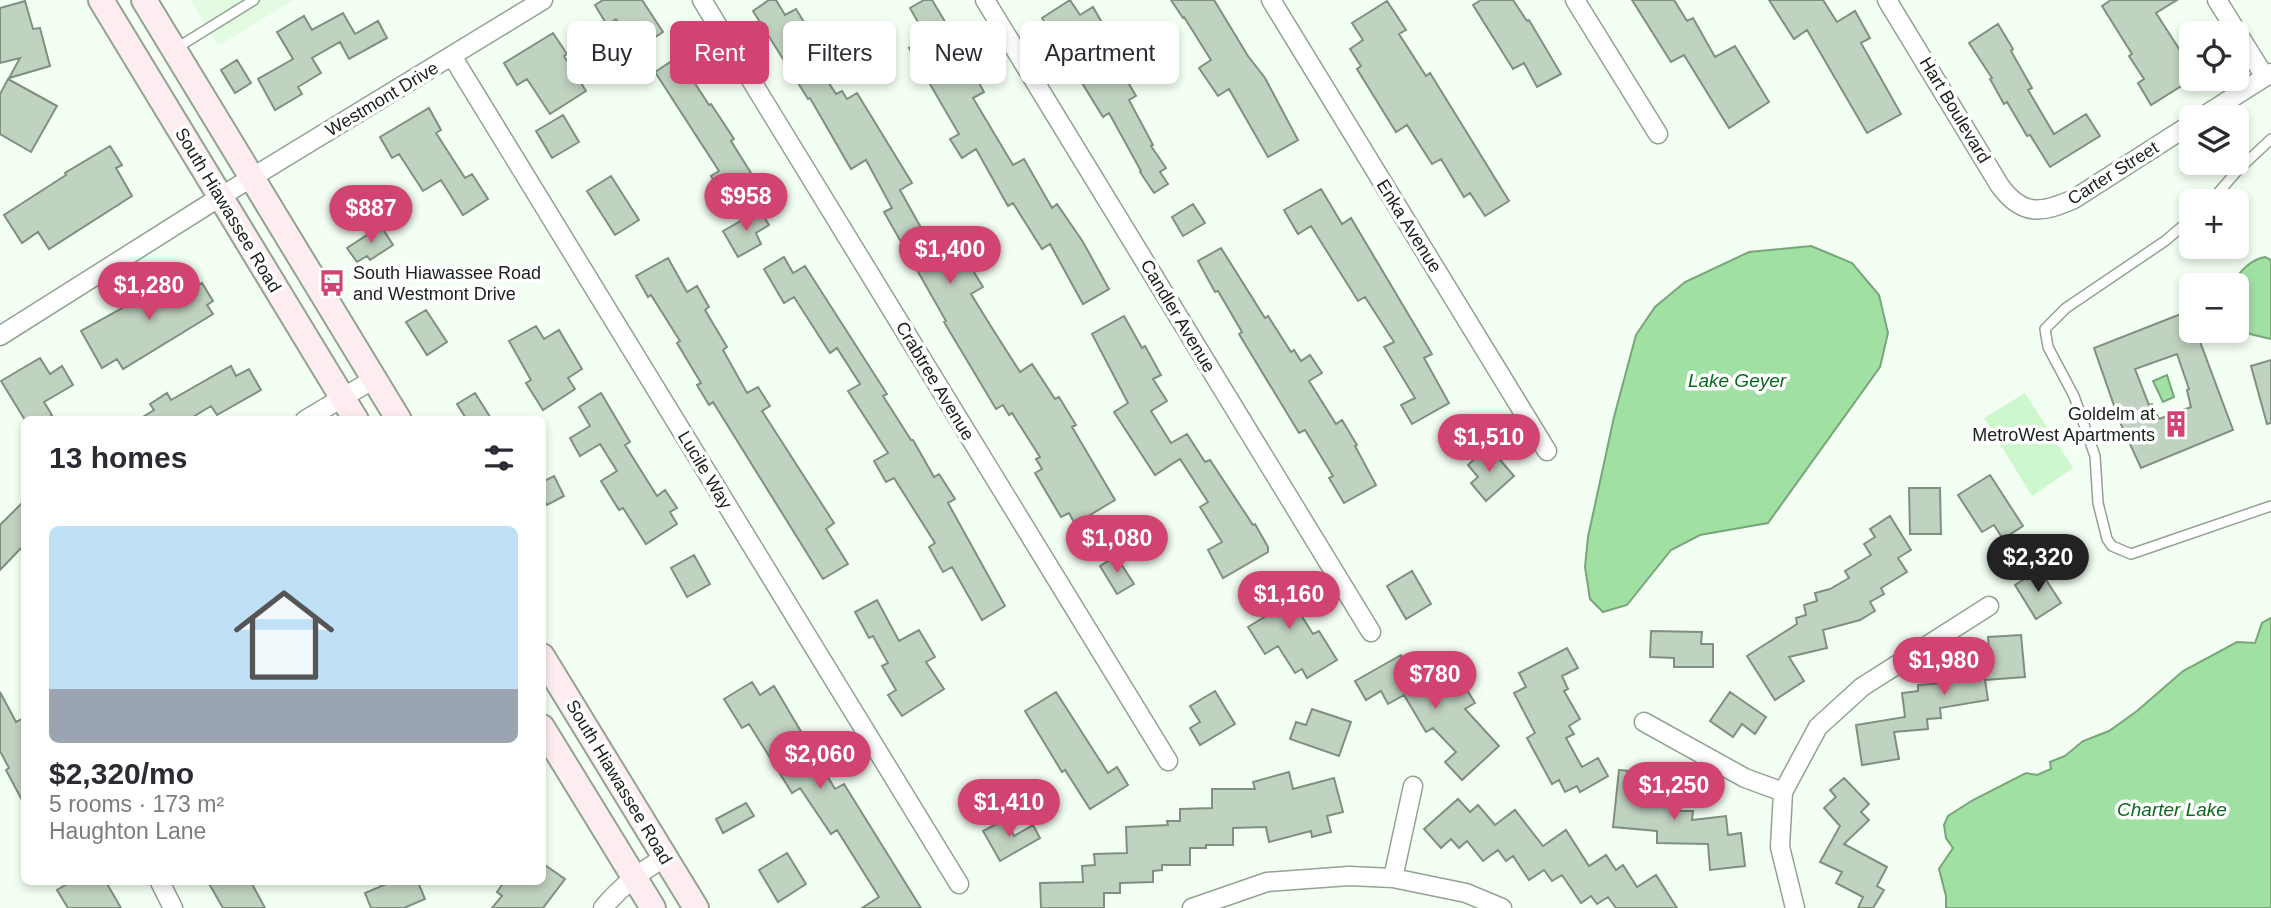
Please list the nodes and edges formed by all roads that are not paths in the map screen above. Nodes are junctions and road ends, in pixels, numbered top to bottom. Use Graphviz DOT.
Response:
graph roads {
  1 [pos="101,0"];
  2 [pos="144,0"];
  3 [pos="254,0"];
  4 [pos="543,0"];
  5 [pos="702,0"];
  6 [pos="985,0"];
  7 [pos="1271,0"];
  8 [pos="1575,0"];
  9 [pos="1887,0"];
  10 [pos="2217,0"];
  11 [pos="174,50"];
  12 [pos="452,56"];
  13 [pos="2268,75"];
  14 [pos="2221,105"];
  15 [pos="2179,132"];
  16 [pos="1658,134"];
  17 [pos="2271,139"];
  18 [pos="251,178"];
  19 [pos="2221,189"];
  20 [pos="220,197"];
  21 [pos="2032,211"];
  22 [pos="2179,229"];
  23 [pos="0,336"];
  24 [pos="374,379"];
  25 [pos="342,398"];
  26 [pos="311,416"];
  27 [pos="353,416"];
  28 [pos="397,416"];
  29 [pos="1547,451"];
  30 [pos="2271,506"];
  31 [pos="1989,606"];
  32 [pos="1371,632"];
  33 [pos="546,663"];
  34 [pos="1644,722"];
  35 [pos="546,733"];
  36 [pos="1168,761"];
  37 [pos="1413,786"];
  38 [pos="1783,792"];
  39 [pos="665,857"];
  40 [pos="634,876"];
  41 [pos="1393,878"];
  42 [pos="959,884"];
  43 [pos="162,885"];
  44 [pos="173,908"];
  45 [pos="603,908"];
  46 [pos="653,908"];
  47 [pos="696,908"];
  48 [pos="1192,908"];
  49 [pos="1502,908"];
  50 [pos="1795,908"];
  1 -- 20 [label="street, South Hiawassee Road"];
  2 -- 11 [label="street, South Hiawassee Road"];
  3 -- 11 [label="lane"];
  4 -- 12 [label="street, Westmont Drive"];
  5 -- 36 [label="street, Crabtree Avenue"];
  6 -- 32 [label="street, Candler Avenue"];
  7 -- 29 [label="street, Enka Avenue"];
  8 -- 16 [label="street"];
  9 -- 21 [label="street, Hart Boulevard"];
  10 -- 13 [label="street"];
  11 -- 18 [label="street, South Hiawassee Road"];
  12 -- 18 [label="street, Westmont Drive"];
  12 -- 42 [label="street, Lucile Way"];
  13 -- 14 [label="street"];
  15 -- 21 [label="street, Carter Street"];
  17 -- 19 [label="lane"];
  18 -- 20 [label="street, Westmont Drive"];
  18 -- 24 [label="street, South Hiawassee Road"];
  20 -- 23 [label="street, Westmont Drive"];
  20 -- 25 [label="street, South Hiawassee Road"];
  22 -- 30 [label="lane"];
  24 -- 25 [label="street"];
  24 -- 28 [label="street, South Hiawassee Road"];
  25 -- 26 [label="street"];
  25 -- 27 [label="street, South Hiawassee Road"];
  31 -- 38 [label="street"];
  33 -- 39 [label="street, South Hiawassee Road"];
  34 -- 38 [label="street"];
  35 -- 40 [label="street, South Hiawassee Road"];
  37 -- 41 [label="street"];
  38 -- 50 [label="street"];
  39 -- 40 [label="street"];
  39 -- 47 [label="street, South Hiawassee Road"];
  40 -- 45 [label="street"];
  40 -- 46 [label="street, South Hiawassee Road"];
  41 -- 48 [label="street"];
  41 -- 49 [label="street"];
  43 -- 44 [label="street"];
}
